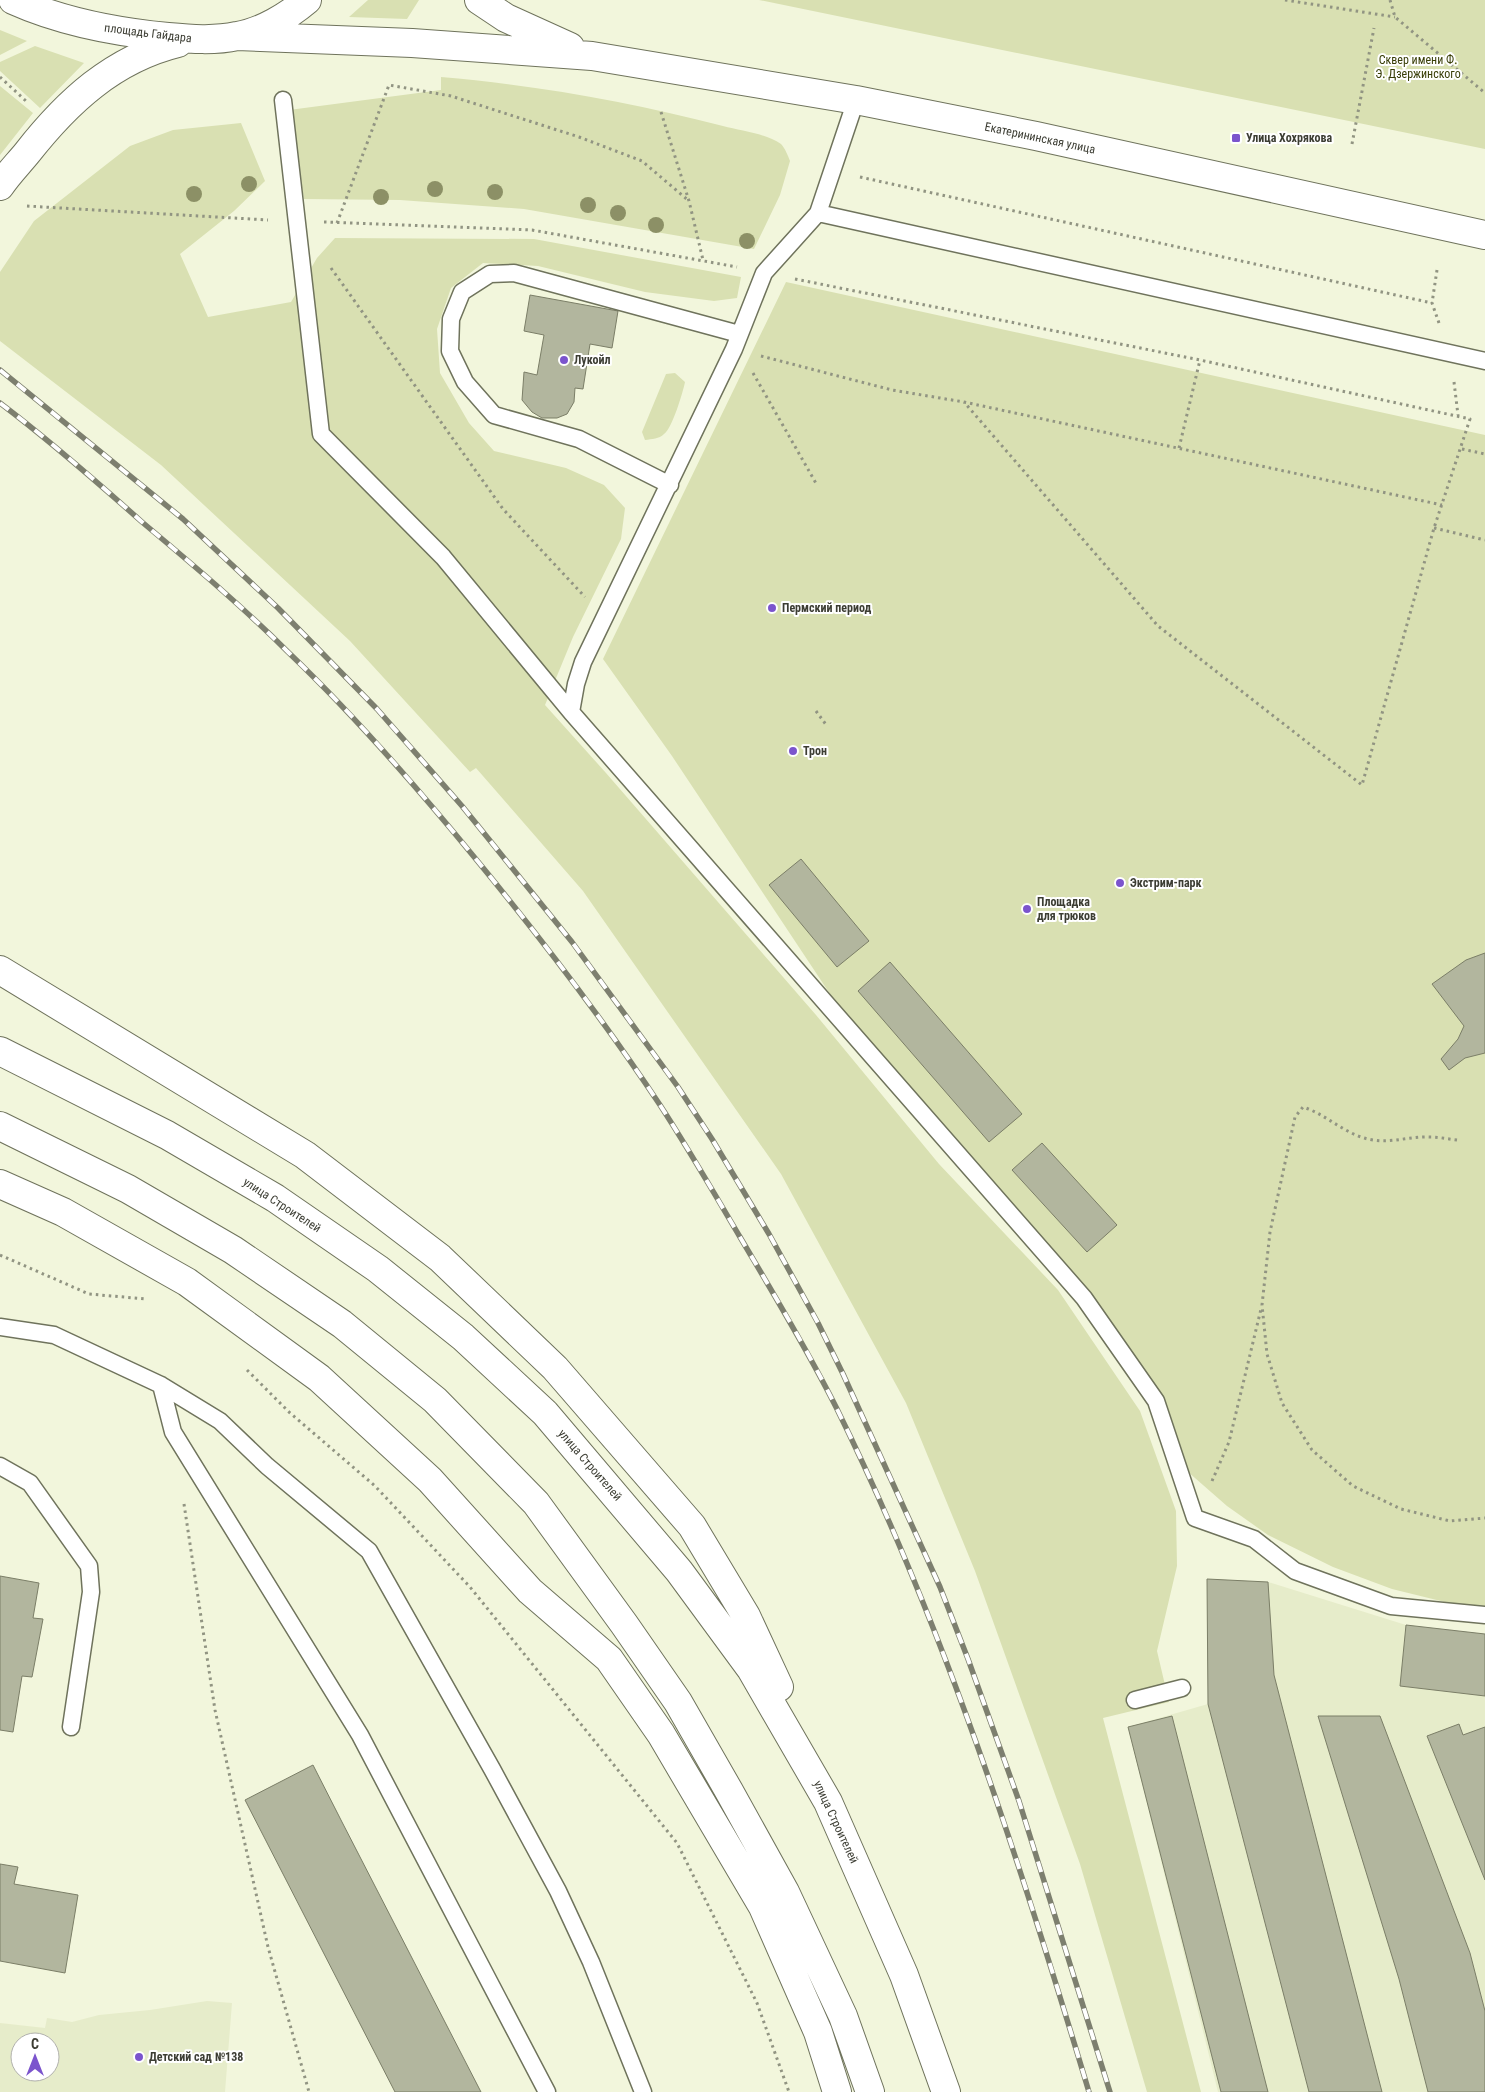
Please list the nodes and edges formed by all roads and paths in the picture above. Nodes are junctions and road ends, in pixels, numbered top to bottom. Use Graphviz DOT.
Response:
graph roads {
  1 [pos="13,0"];
  2 [pos="307,0"];
  3 [pos="479,0"];
  4 [pos="1285,0"];
  5 [pos="1390,0"];
  6 [pos="1395,17"];
  7 [pos="1374,28"];
  8 [pos="237,36"];
  9 [pos="192,39"];
  10 [pos="592,56"];
  11 [pos="1485,93"];
  12 [pos="283,100"];
  13 [pos="856,100"];
  14 [pos="661,112"];
  15 [pos="1352,144"];
  16 [pos="833,171"];
  17 [pos="0,186"];
  18 [pos="690,201"];
  19 [pos="818,213"];
  20 [pos="297,221"];
  21 [pos="337,222"];
  22 [pos="1485,235"];
  23 [pos="703,260"];
  24 [pos="1437,270"];
  25 [pos="737,342"];
  26 [pos="1200,360"];
  27 [pos="1485,361"];
  28 [pos="964,402"];
  29 [pos="1470,419"];
  30 [pos="1179,448"];
  31 [pos="1462,449"];
  32 [pos="1485,454"];
  33 [pos="670,485"];
  34 [pos="817,485"];
  35 [pos="1442,505"];
  36 [pos="1434,528"];
  37 [pos="1485,540"];
  38 [pos="604,618"];
  39 [pos="571,712"];
  40 [pos="816,712"];
  41 [pos="827,726"];
  42 [pos="0,970"];
  43 [pos="0,1051"];
  44 [pos="0,1126"];
  45 [pos="1457,1140"];
  46 [pos="0,1184"];
  47 [pos="0,1255"];
  48 [pos="147,1299"];
  49 [pos="1262,1305"];
  50 [pos="0,1327"];
  51 [pos="243,1366"];
  52 [pos="161,1385"];
  53 [pos="0,1466"];
  54 [pos="183,1499"];
  55 [pos="1195,1518"];
  56 [pos="1485,1518"];
  57 [pos="1485,1615"];
  58 [pos="1182,1688"];
  59 [pos="1135,1700"];
  60 [pos="71,1727"];
  61 [pos="904,1975"];
  62 [pos="309,2092"];
  63 [pos="547,2092"];
  64 [pos="643,2092"];
  65 [pos="789,2092"];
  66 [pos="837,2092"];
  67 [pos="870,2092"];
  68 [pos="946,2092"];
  1 -- 9 [label="main road, площадь Гайдара"];
  2 -- 8 [label="main road, площадь Гайдара"];
  3 -- 10 [label="main road"];
  4 -- 6 [label="path"];
  5 -- 6 [label="path"];
  6 -- 11 [label="path"];
  7 -- 15 [label="path"];
  8 -- 9 [label="main road, площадь Гайдара"];
  8 -- 10 [label="main road"];
  9 -- 17 [label="main road"];
  10 -- 13 [label="main road, Екатерининская улица"];
  12 -- 20 [label="lane"];
  13 -- 16 [label="lane"];
  13 -- 22 [label="main road, Екатерининская улица"];
  14 -- 18 [label="path"];
  16 -- 19 [label="lane"];
  16 -- 24 [label="path"];
  18 -- 21 [label="path"];
  18 -- 23 [label="path"];
  19 -- 25 [label="lane"];
  19 -- 27 [label="lane"];
  20 -- 38 [label="path"];
  20 -- 39 [label="lane"];
  25 -- 28 [label="path"];
  25 -- 33 [label="lane"];
  25 -- 33 [label="lane"];
  25 -- 34 [label="path"];
  26 -- 30 [label="path"];
  28 -- 30 [label="path"];
  28 -- 36 [label="path"];
  29 -- 31 [label="path"];
  30 -- 35 [label="path"];
  31 -- 32 [label="path"];
  31 -- 35 [label="path"];
  33 -- 38 [label="lane"];
  35 -- 36 [label="path"];
  36 -- 37 [label="path"];
  38 -- 39 [label="lane"];
  39 -- 55 [label="lane"];
  40 -- 41 [label="path"];
  42 -- 61 [label="main road"];
  43 -- 61 [label="main road, улица Строителей"];
  44 -- 67 [label="main road"];
  45 -- 49 [label="path"];
  46 -- 66 [label="main road"];
  47 -- 48 [label="path"];
  49 -- 55 [label="path"];
  49 -- 56 [label="path"];
  50 -- 52 [label="lane"];
  51 -- 65 [label="path"];
  52 -- 63 [label="lane"];
  52 -- 64 [label="lane"];
  53 -- 60 [label="lane"];
  54 -- 62 [label="path"];
  55 -- 57 [label="lane"];
  58 -- 59 [label="lane"];
  61 -- 68 [label="main road, улица Строителей"];
}
